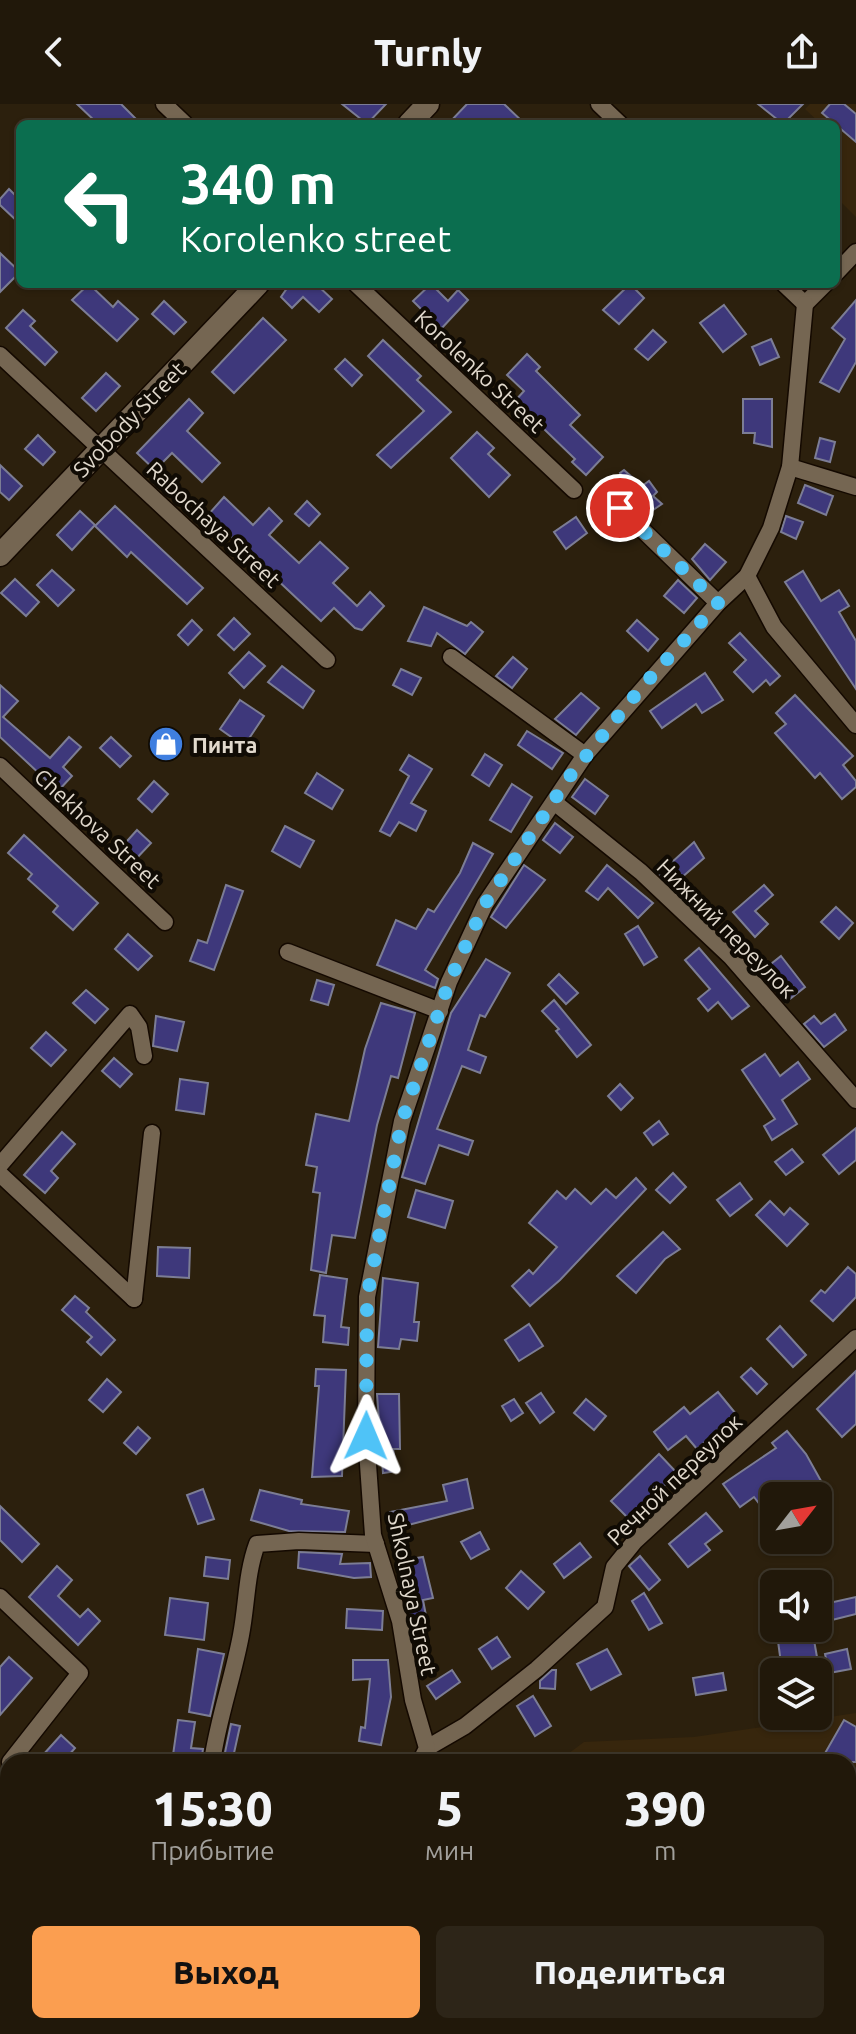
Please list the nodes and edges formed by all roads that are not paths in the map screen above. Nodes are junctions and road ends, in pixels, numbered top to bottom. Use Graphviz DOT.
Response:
graph roads {
  1 [pos="164,104"];
  2 [pos="428,104"];
  3 [pos="599,104"];
  4 [pos="181,120"];
  5 [pos="413,120"];
  6 [pos="616,120"];
  7 [pos="856,252"];
  8 [pos="840,269"];
  9 [pos="254,288"];
  10 [pos="360,288"];
  11 [pos="788,288"];
  12 [pos="821,288"];
  13 [pos="805,304"];
  14 [pos="0,355"];
  15 [pos="101,449"];
  16 [pos="790,467"];
  17 [pos="856,487"];
  18 [pos="574,490"];
  19 [pos="620,508"];
  20 [pos="0,555"];
  21 [pos="747,576"];
  22 [pos="718,603"];
  23 [pos="451,657"];
  24 [pos="327,660"];
  25 [pos="856,725"];
  26 [pos="585,755"];
  27 [pos="0,766"];
  28 [pos="554,802"];
  29 [pos="165,922"];
  30 [pos="288,952"];
  31 [pos="440,1011"];
  32 [pos="144,1056"];
  33 [pos="856,1100"];
  34 [pos="152,1133"];
  35 [pos="0,1165"];
  36 [pos="0,1174"];
  37 [pos="856,1338"];
  38 [pos="376,1544"];
  39 [pos="0,1597"];
  40 [pos="16,1754"];
  41 [pos="214,1754"];
  42 [pos="424,1754"];
  43 [pos="425,1754"];
  1 -- 4 [label="street"];
  2 -- 5 [label="street"];
  3 -- 6 [label="street"];
  7 -- 8 [label="street"];
  9 -- 15 [label="street, Svobody Street"];
  10 -- 18 [label="street, Korolenko Street"];
  11 -- 13 [label="street"];
  12 -- 13 [label="street"];
  13 -- 16 [label="street, Shkolnaya Street"];
  14 -- 15 [label="street, Rabochaya Street"];
  15 -- 20 [label="street, Svobody Street"];
  15 -- 24 [label="street, Rabochaya Street"];
  16 -- 17 [label="street"];
  16 -- 21 [label="street, Shkolnaya Street"];
  19 -- 22 [label="street"];
  21 -- 22 [label="street, Shkolnaya Street"];
  21 -- 25 [label="street"];
  22 -- 26 [label="street, Shkolnaya Street"];
  23 -- 26 [label="street"];
  26 -- 28 [label="street, Shkolnaya Street"];
  27 -- 29 [label="street, Chekhova Street"];
  28 -- 31 [label="street, Shkolnaya Street"];
  28 -- 33 [label="street, Нижний переулок"];
  30 -- 31 [label="street"];
  31 -- 38 [label="street, Shkolnaya Street"];
  32 -- 35 [label="street"];
  34 -- 36 [label="street"];
  37 -- 43 [label="street, Речной переулок"];
  38 -- 41 [label="street"];
  38 -- 42 [label="street, Shkolnaya Street"];
  39 -- 40 [label="street"];
}
